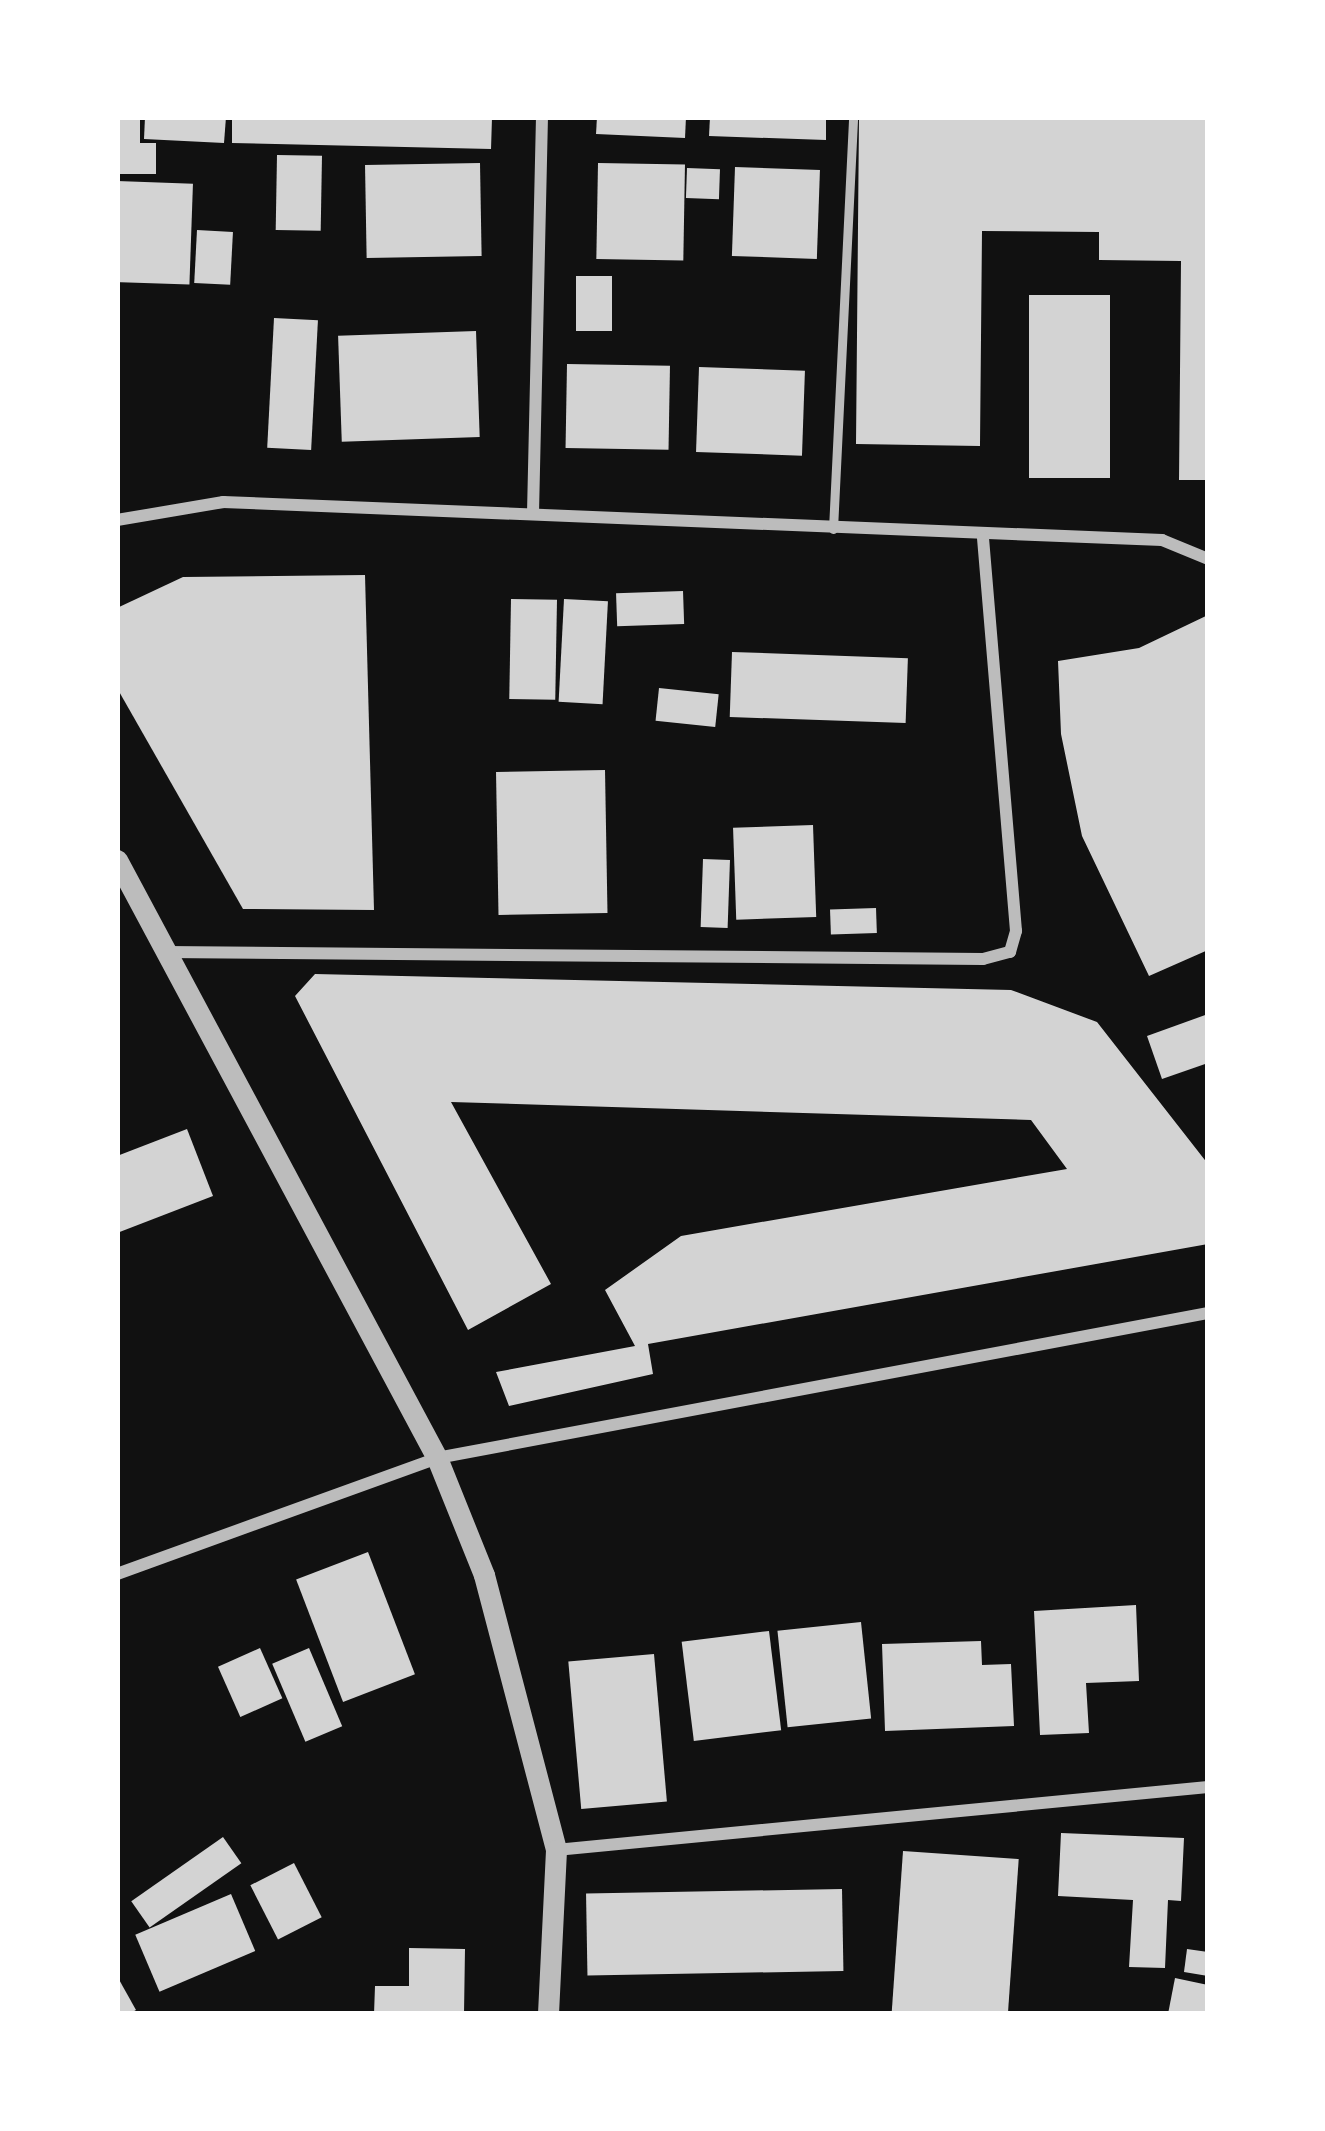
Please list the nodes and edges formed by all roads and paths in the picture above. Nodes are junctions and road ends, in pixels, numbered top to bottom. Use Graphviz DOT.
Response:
graph roads {
  1 [pos="542,117"];
  2 [pos="853,117"];
  3 [pos="533,513"];
  4 [pos="117,520"];
  5 [pos="833,529"];
  6 [pos="983,537"];
  7 [pos="1208,559"];
  8 [pos="117,860"];
  9 [pos="164,952"];
  10 [pos="1208,1313"];
  11 [pos="437,1459"];
  12 [pos="117,1574"];
  13 [pos="1208,1787"];
  14 [pos="556,1850"];
  15 [pos="548,2014"];
  1 -- 3 [label="street"];
  2 -- 5 [label="lane"];
  3 -- 4 [label="street"];
  3 -- 5 [label="street"];
  5 -- 6 [label="street"];
  6 -- 7 [label="street"];
  6 -- 9 [label="street"];
  8 -- 9 [label="street"];
  9 -- 11 [label="street"];
  10 -- 11 [label="street"];
  11 -- 12 [label="street"];
  11 -- 14 [label="street"];
  13 -- 14 [label="street"];
  14 -- 15 [label="street"];
}
